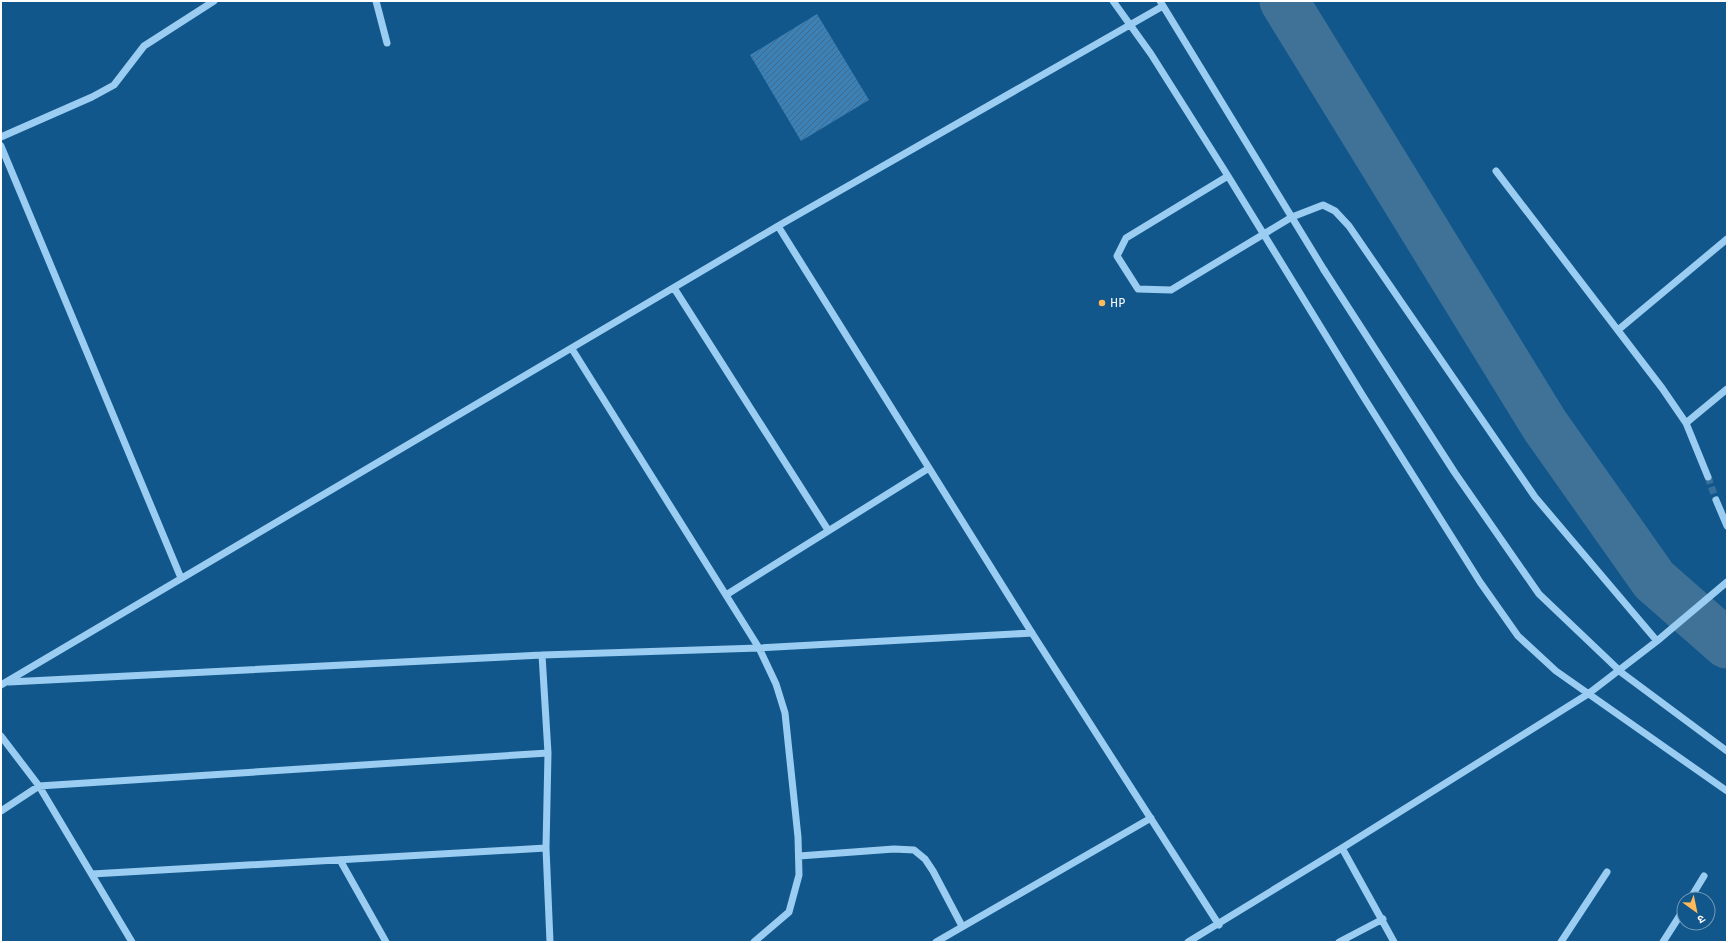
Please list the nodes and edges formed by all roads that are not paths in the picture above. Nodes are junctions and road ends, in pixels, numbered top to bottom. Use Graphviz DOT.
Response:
graph roads {
  1 [pos="214,1"];
  2 [pos="376,1"];
  3 [pos="1113,1"];
  4 [pos="1162,3"];
  5 [pos="1130,25"];
  6 [pos="387,43"];
  7 [pos="1,137"];
  8 [pos="1,146"];
  9 [pos="1496,171"];
  10 [pos="1228,176"];
  11 [pos="1292,217"];
  12 [pos="778,226"];
  13 [pos="1263,234"];
  14 [pos="1727,239"];
  15 [pos="674,288"];
  16 [pos="1618,330"];
  17 [pos="572,349"];
  18 [pos="1727,389"];
  19 [pos="1686,423"];
  20 [pos="929,468"];
  21 [pos="1708,477"];
  22 [pos="1716,500"];
  23 [pos="1727,526"];
  24 [pos="828,530"];
  25 [pos="181,578"];
  26 [pos="1727,582"];
  27 [pos="726,595"];
  28 [pos="1032,633"];
  29 [pos="1657,641"];
  30 [pos="759,648"];
  31 [pos="542,655"];
  32 [pos="4,684"];
  33 [pos="1588,694"];
  34 [pos="1,736"];
  35 [pos="1727,750"];
  36 [pos="548,753"];
  37 [pos="39,786"];
  38 [pos="1727,791"];
  39 [pos="1,811"];
  40 [pos="1151,818"];
  41 [pos="546,848"];
  42 [pos="1342,848"];
  43 [pos="799,856"];
  44 [pos="340,860"];
  45 [pos="1607,872"];
  46 [pos="92,874"];
  47 [pos="1704,876"];
  48 [pos="1695,891"];
  49 [pos="1383,919"];
  50 [pos="1676,922"];
  51 [pos="1219,925"];
  52 [pos="962,926"];
  53 [pos="132,942"];
  54 [pos="386,942"];
  55 [pos="550,942"];
  56 [pos="754,942"];
  57 [pos="936,942"];
  58 [pos="1188,942"];
  59 [pos="1339,942"];
  60 [pos="1394,942"];
  61 [pos="1561,942"];
  62 [pos="1663,942"];
  1 -- 7 [label="street"];
  2 -- 6 [label="street"];
  3 -- 5 [label="street"];
  4 -- 5 [label="street"];
  4 -- 11 [label="street"];
  5 -- 10 [label="street"];
  5 -- 12 [label="street"];
  8 -- 25 [label="street"];
  9 -- 16 [label="street"];
  10 -- 13 [label="street"];
  10 -- 13 [label="street"];
  11 -- 13 [label="street"];
  11 -- 29 [label="street"];
  11 -- 35 [label="street, bridge"];
  12 -- 15 [label="street"];
  12 -- 20 [label="street"];
  13 -- 33 [label="street"];
  14 -- 16 [label="street"];
  15 -- 17 [label="street"];
  15 -- 24 [label="street"];
  16 -- 19 [label="street"];
  17 -- 25 [label="street"];
  17 -- 27 [label="street"];
  18 -- 19 [label="street"];
  19 -- 21 [label="street"];
  20 -- 24 [label="street"];
  20 -- 28 [label="street"];
  22 -- 23 [label="street"];
  24 -- 27 [label="street"];
  25 -- 32 [label="street"];
  26 -- 29 [label="street"];
  27 -- 30 [label="street"];
  28 -- 30 [label="street"];
  28 -- 40 [label="street"];
  29 -- 33 [label="street"];
  30 -- 31 [label="street"];
  30 -- 43 [label="street"];
  31 -- 32 [label="street"];
  31 -- 36 [label="street"];
  33 -- 38 [label="street"];
  33 -- 42 [label="street"];
  34 -- 37 [label="street"];
  36 -- 37 [label="street"];
  36 -- 41 [label="street"];
  37 -- 39 [label="street"];
  37 -- 46 [label="street"];
  40 -- 51 [label="street"];
  40 -- 52 [label="street"];
  41 -- 44 [label="street"];
  41 -- 55 [label="street"];
  42 -- 49 [label="street"];
  42 -- 51 [label="street"];
  43 -- 52 [label="street"];
  43 -- 56 [label="street"];
  44 -- 46 [label="street"];
  44 -- 54 [label="street"];
  45 -- 61 [label="street"];
  46 -- 53 [label="street"];
  47 -- 48 [label="street"];
  49 -- 59 [label="street"];
  49 -- 60 [label="street"];
  50 -- 62 [label="street"];
  51 -- 58 [label="street"];
  52 -- 57 [label="street"];
}
